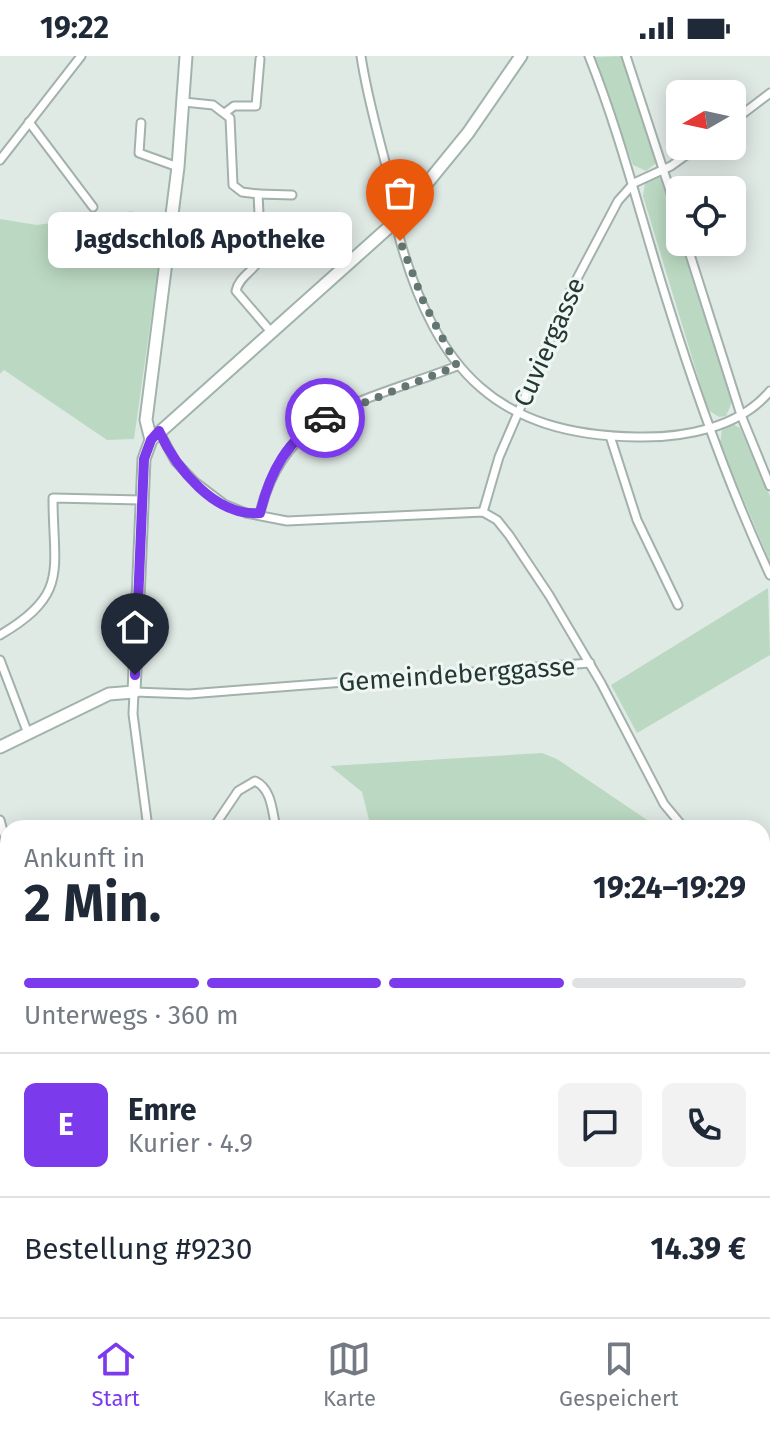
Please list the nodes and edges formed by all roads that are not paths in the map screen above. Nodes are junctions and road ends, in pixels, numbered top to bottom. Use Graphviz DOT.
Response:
graph roads {
  1 [pos="81,56"];
  2 [pos="186,56"];
  3 [pos="361,56"];
  4 [pos="521,56"];
  5 [pos="589,56"];
  6 [pos="626,56"];
  7 [pos="260,59"];
  8 [pos="770,93"];
  9 [pos="184,102"];
  10 [pos="746,111"];
  11 [pos="226,112"];
  12 [pos="29,122"];
  13 [pos="141,123"];
  14 [pos="0,160"];
  15 [pos="677,160"];
  16 [pos="178,167"];
  17 [pos="665,168"];
  18 [pos="667,176"];
  19 [pos="634,183"];
  20 [pos="258,194"];
  21 [pos="292,195"];
  22 [pos="93,207"];
  23 [pos="397,220"];
  24 [pos="690,256"];
  25 [pos="272,333"];
  26 [pos="457,366"];
  27 [pos="770,391"];
  28 [pos="517,414"];
  29 [pos="741,415"];
  30 [pos="710,428"];
  31 [pos="155,436"];
  32 [pos="610,436"];
  33 [pos="770,486"];
  34 [pos="141,500"];
  35 [pos="483,512"];
  36 [pos="260,513"];
  37 [pos="770,575"];
  38 [pos="678,605"];
  39 [pos="0,635"];
  40 [pos="0,660"];
  41 [pos="590,663"];
  42 [pos="134,692"];
  43 [pos="27,731"];
  44 [pos="0,747"];
  45 [pos="147,820"];
  46 [pos="218,820"];
  47 [pos="274,820"];
  48 [pos="677,820"];
  1 -- 12 [label="street"];
  2 -- 9 [label="street"];
  3 -- 23 [label="street"];
  4 -- 23 [label="street"];
  5 -- 19 [label="street"];
  6 -- 17 [label="street"];
  7 -- 11 [label="street"];
  8 -- 10 [label="street"];
  9 -- 11 [label="street"];
  9 -- 16 [label="street"];
  11 -- 20 [label="street"];
  12 -- 14 [label="street"];
  12 -- 22 [label="street"];
  13 -- 16 [label="street"];
  15 -- 17 [label="street"];
  16 -- 31 [label="street"];
  17 -- 18 [label="street"];
  17 -- 19 [label="street"];
  19 -- 28 [label="street, Cuviergasse"];
  19 -- 30 [label="street"];
  20 -- 21 [label="street"];
  20 -- 25 [label="street"];
  23 -- 25 [label="street"];
  23 -- 26 [label="street"];
  24 -- 29 [label="street"];
  25 -- 31 [label="street"];
  26 -- 28 [label="street"];
  26 -- 36 [label="street"];
  27 -- 29 [label="street"];
  28 -- 32 [label="street"];
  28 -- 35 [label="street, Cuviergasse"];
  29 -- 30 [label="street"];
  29 -- 33 [label="street"];
  30 -- 32 [label="street"];
  30 -- 37 [label="street"];
  31 -- 34 [label="street"];
  31 -- 36 [label="street"];
  32 -- 38 [label="street"];
  34 -- 39 [label="street"];
  34 -- 42 [label="street"];
  35 -- 36 [label="street"];
  35 -- 41 [label="street"];
  40 -- 43 [label="street"];
  41 -- 42 [label="street, Gemeindeberggasse"];
  41 -- 48 [label="street, Gemeindeberggasse"];
  42 -- 43 [label="street"];
  42 -- 45 [label="street"];
  43 -- 44 [label="street"];
  46 -- 47 [label="street"];
}
